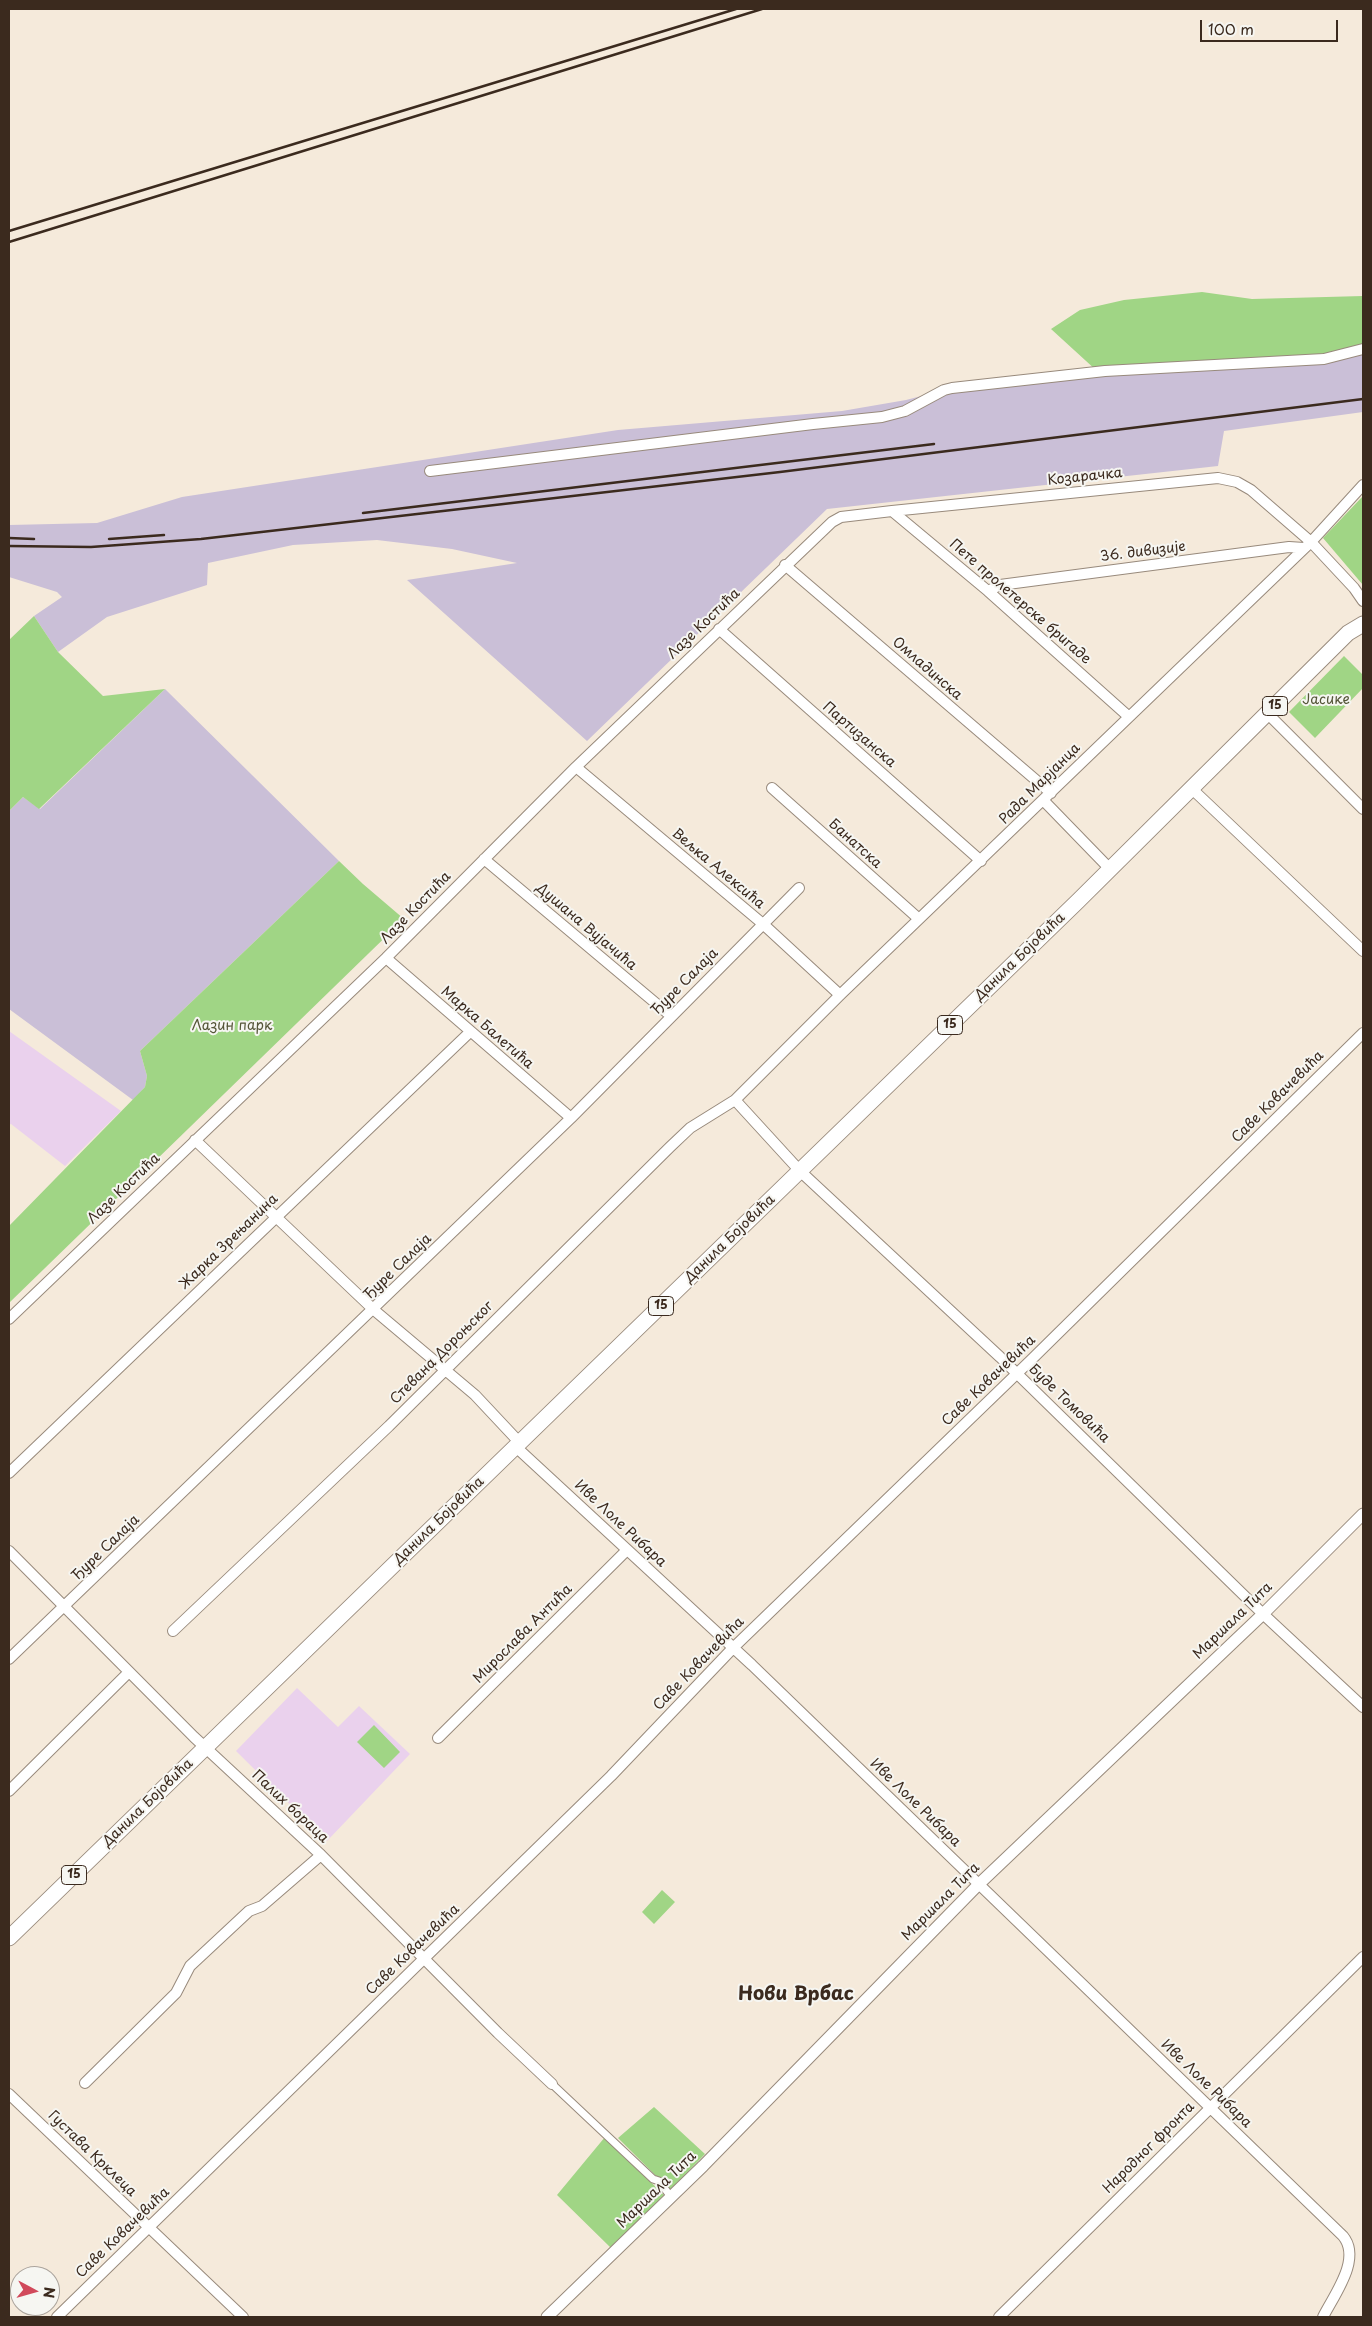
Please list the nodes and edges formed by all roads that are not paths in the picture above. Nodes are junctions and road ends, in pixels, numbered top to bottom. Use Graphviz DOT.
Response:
graph roads {
  1 [pos="1363,349"];
  2 [pos="430,472"];
  3 [pos="1363,485"];
  4 [pos="892,511"];
  5 [pos="842,517"];
  6 [pos="1307,545"];
  7 [pos="785,565"];
  8 [pos="988,591"];
  9 [pos="1363,601"];
  10 [pos="1363,624"];
  11 [pos="718,629"];
  12 [pos="1267,713"];
  13 [pos="1128,716"];
  14 [pos="576,767"];
  15 [pos="772,788"];
  16 [pos="1192,788"];
  17 [pos="1047,797"];
  18 [pos="1363,809"];
  19 [pos="484,859"];
  20 [pos="981,861"];
  21 [pos="1110,869"];
  22 [pos="799,888"];
  23 [pos="919,919"];
  24 [pos="763,924"];
  25 [pos="1363,951"];
  26 [pos="386,958"];
  27 [pos="840,995"];
  28 [pos="671,1016"];
  29 [pos="470,1032"];
  30 [pos="1363,1033"];
  31 [pos="734,1100"];
  32 [pos="571,1118"];
  33 [pos="195,1140"];
  34 [pos="800,1171"];
  35 [pos="275,1218"];
  36 [pos="374,1310"];
  37 [pos="9,1319"];
  38 [pos="446,1368"];
  39 [pos="1017,1373"];
  40 [pos="518,1445"];
  41 [pos="9,1472"];
  42 [pos="1363,1514"];
  43 [pos="627,1550"];
  44 [pos="9,1551"];
  45 [pos="64,1606"];
  46 [pos="1263,1614"];
  47 [pos="173,1631"];
  48 [pos="734,1648"];
  49 [pos="9,1659"];
  50 [pos="129,1672"];
  51 [pos="1363,1707"];
  52 [pos="438,1738"];
  53 [pos="205,1748"];
  54 [pos="9,1792"];
  55 [pos="321,1855"];
  56 [pos="979,1884"];
  57 [pos="9,1938"];
  58 [pos="425,1957"];
  59 [pos="1363,1957"];
  60 [pos="85,2083"];
  61 [pos="552,2084"];
  62 [pos="9,2094"];
  63 [pos="1209,2107"];
  64 [pos="671,2197"];
  65 [pos="149,2228"];
  66 [pos="57,2317"];
  67 [pos="243,2317"];
  68 [pos="547,2317"];
  69 [pos="998,2317"];
  70 [pos="1323,2317"];
  1 -- 2 [label="street"];
  3 -- 6 [label="street, Рада Марјанца"];
  4 -- 5 [label="street, Козарачка"];
  4 -- 6 [label="street, Козарачка"];
  4 -- 8 [label="street, Пете пролетерске бригаде"];
  5 -- 7 [label="street, Лазе Костића"];
  6 -- 8 [label="street, 36. дивизије"];
  6 -- 9 [label="street, Козарачка"];
  6 -- 13 [label="street, Рада Марјанца"];
  7 -- 11 [label="street, Лазе Костића"];
  7 -- 17 [label="street, Омладинска"];
  8 -- 13 [label="street, Пете пролетерске бригаде"];
  10 -- 12 [label="main road, Данила Бојовића / 15"];
  11 -- 14 [label="street, Лазе Костића"];
  11 -- 20 [label="street, Партизанска"];
  12 -- 16 [label="main road, Данила Бојовића / 15"];
  12 -- 18 [label="street"];
  13 -- 17 [label="street, Рада Марјанца"];
  14 -- 19 [label="street, Лазе Костића"];
  14 -- 24 [label="street, Вељка Алексића"];
  15 -- 23 [label="street, Банатска"];
  16 -- 21 [label="main road, Данила Бојовића / 15"];
  16 -- 25 [label="street"];
  17 -- 20 [label="street, Рада Марјанца"];
  17 -- 21 [label="street, Омладинска"];
  19 -- 26 [label="street, Лазе Костића"];
  19 -- 28 [label="street, Душана Вујачића"];
  20 -- 23 [label="street, Рада Марјанца"];
  21 -- 34 [label="main road, Данила Бојовића / 15"];
  22 -- 24 [label="street, Ђуре Салаја"];
  23 -- 27 [label="street, Рада Марјанца"];
  24 -- 27 [label="street, Вељка Алексића"];
  24 -- 28 [label="street, Ђуре Салаја"];
  26 -- 29 [label="street, Марка Балетића"];
  26 -- 33 [label="street, Лазе Костића"];
  27 -- 31 [label="street, Рада Марјанца"];
  28 -- 32 [label="street, Ђуре Салаја"];
  29 -- 32 [label="street, Марка Балетића"];
  29 -- 35 [label="street, Жарка Зрењанина"];
  30 -- 39 [label="street, Саве Ковачевића"];
  31 -- 34 [label="street, Буде Томовића"];
  31 -- 38 [label="street, Стевана Дороњског"];
  32 -- 36 [label="street, Ђуре Салаја"];
  33 -- 35 [label="street, Иве Лоле Рибара"];
  33 -- 37 [label="street, Лазе Костића"];
  34 -- 39 [label="street, Буде Томовића"];
  34 -- 40 [label="main road, Данила Бојовића / 15"];
  35 -- 36 [label="street, Иве Лоле Рибара"];
  35 -- 41 [label="street, Жарка Зрењанина"];
  36 -- 38 [label="street, Иве Лоле Рибара"];
  36 -- 45 [label="street, Ђуре Салаја"];
  38 -- 40 [label="street, Иве Лоле Рибара"];
  38 -- 47 [label="street, Стевана Дороњског"];
  39 -- 46 [label="street, Буде Томовића"];
  39 -- 48 [label="street, Саве Ковачевића"];
  40 -- 43 [label="street, Иве Лоле Рибара"];
  40 -- 53 [label="main road, Данила Бојовића / 15"];
  42 -- 46 [label="street, Маршала Тита"];
  43 -- 48 [label="street, Иве Лоле Рибара"];
  43 -- 52 [label="street, Мирослава Антића"];
  44 -- 45 [label="street, Палих бораца"];
  45 -- 49 [label="street, Ђуре Салаја"];
  45 -- 50 [label="street, Палих бораца"];
  46 -- 51 [label="street, Буде Томовића"];
  46 -- 56 [label="street, Маршала Тита"];
  48 -- 56 [label="street, Иве Лоле Рибара"];
  48 -- 58 [label="street, Саве Ковачевића"];
  50 -- 53 [label="street, Палих бораца"];
  50 -- 54 [label="street"];
  53 -- 55 [label="street, Палих бораца"];
  53 -- 57 [label="main road, Данила Бојовића / 15"];
  55 -- 58 [label="street, Палих бораца"];
  55 -- 60 [label="street"];
  56 -- 63 [label="street, Иве Лоле Рибара"];
  56 -- 64 [label="street, Маршала Тита"];
  58 -- 61 [label="street, Палих бораца"];
  58 -- 65 [label="street, Саве Ковачевића"];
  59 -- 63 [label="street, Народног фронта"];
  61 -- 64 [label="street"];
  62 -- 65 [label="street, Густава Крклеца"];
  63 -- 69 [label="street, Народног фронта"];
  63 -- 70 [label="street, Иве Лоле Рибара"];
  64 -- 68 [label="street, Маршала Тита"];
  65 -- 66 [label="street, Саве Ковачевића"];
  65 -- 67 [label="street, Густава Крклеца"];
}
